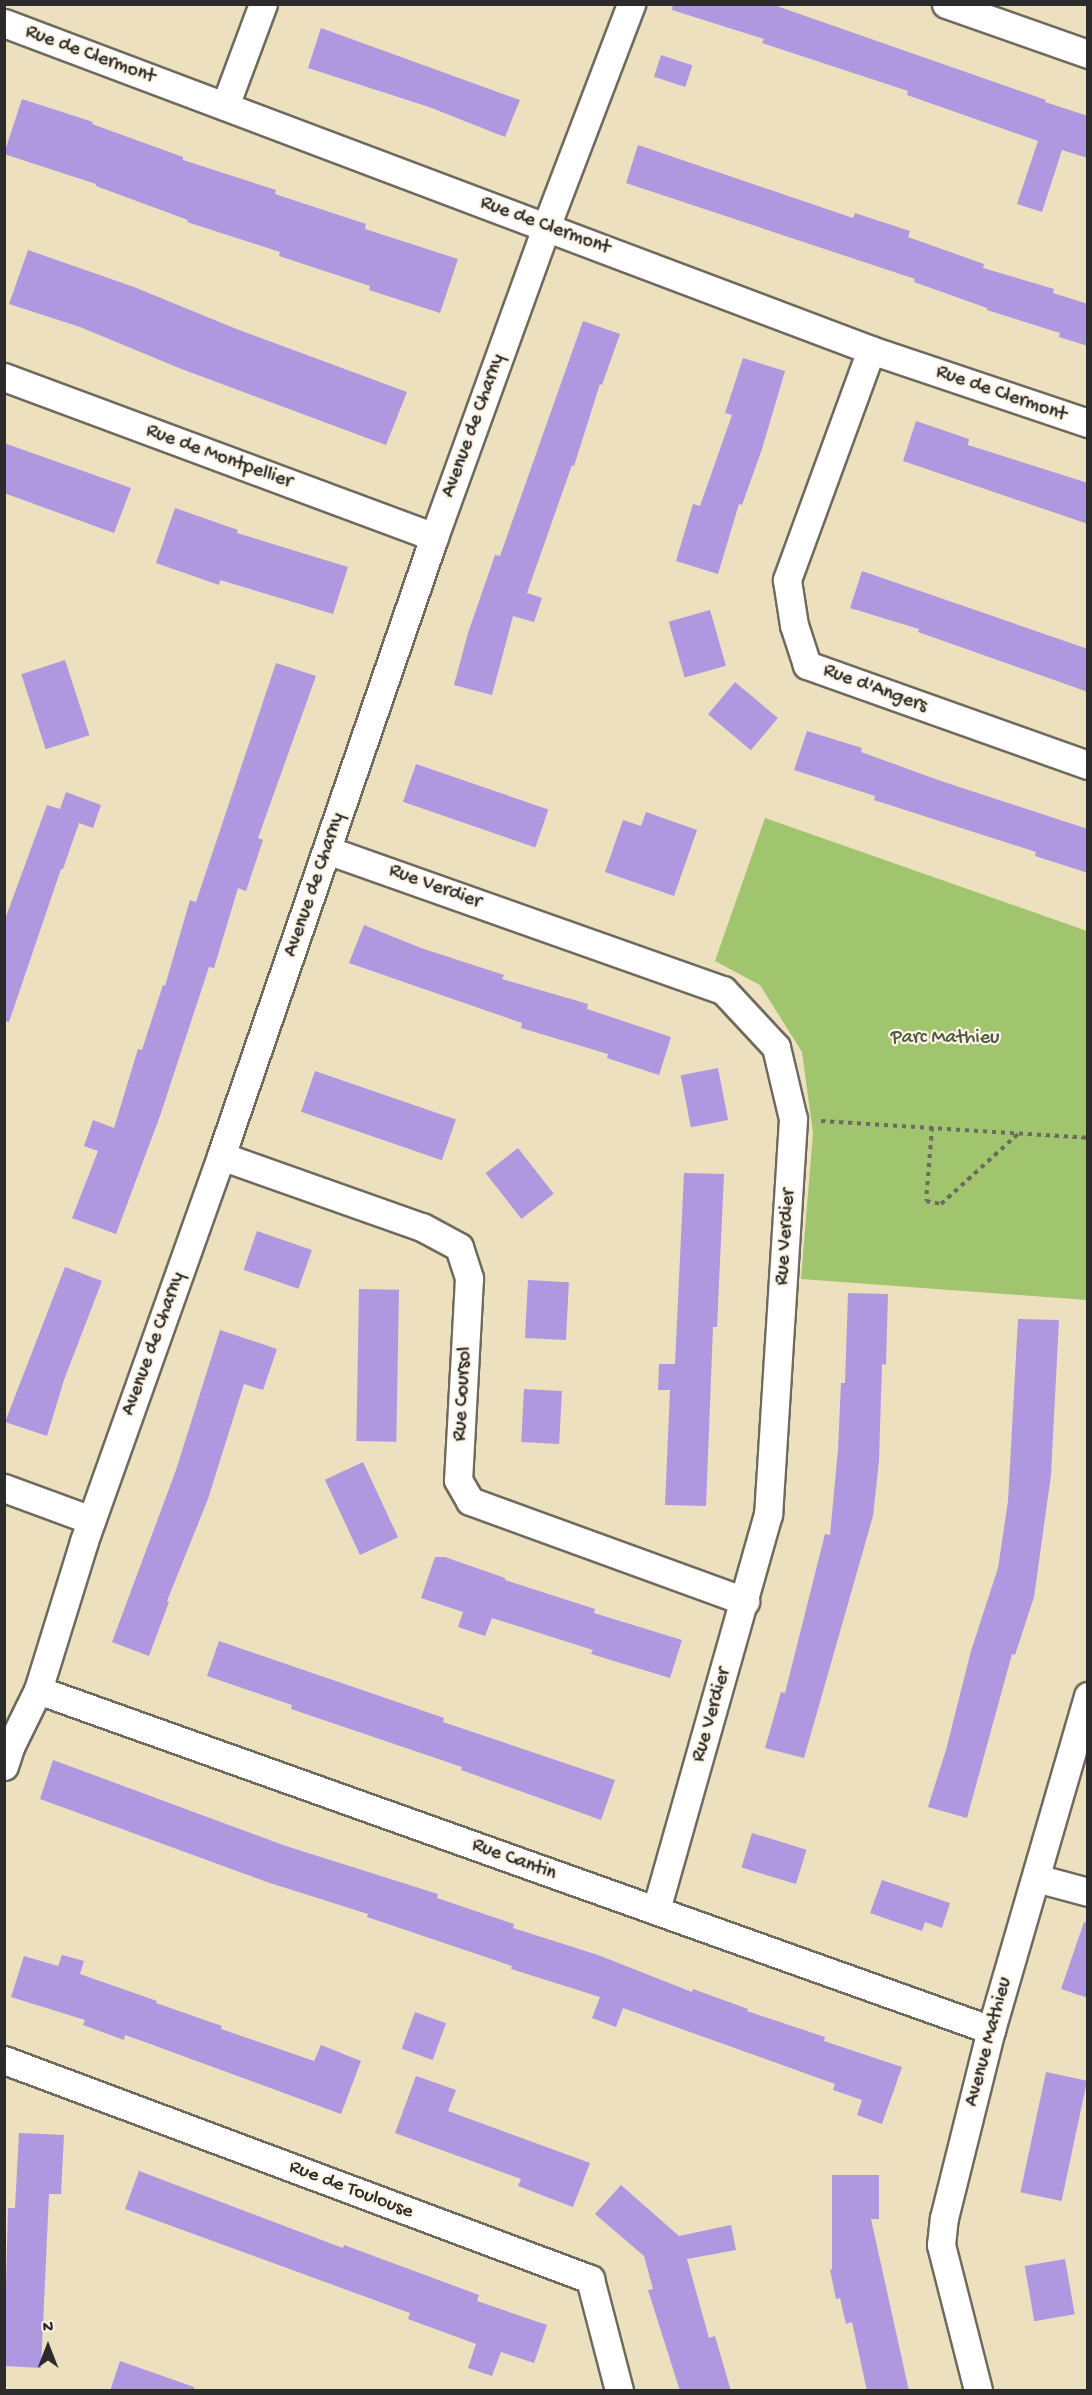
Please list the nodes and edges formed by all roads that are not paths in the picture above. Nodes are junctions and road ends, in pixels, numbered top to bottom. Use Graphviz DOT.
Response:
graph roads {
  1 [pos="263,4"];
  2 [pos="631,4"];
  3 [pos="946,4"];
  4 [pos="4,23"];
  5 [pos="1088,54"];
  6 [pos="225,106"];
  7 [pos="546,227"];
  8 [pos="871,350"];
  9 [pos="4,377"];
  10 [pos="1088,423"];
  11 [pos="434,537"];
  12 [pos="1088,765"];
  13 [pos="327,850"];
  14 [pos="221,1156"];
  15 [pos="4,1488"];
  16 [pos="91,1520"];
  17 [pos="745,1601"];
  18 [pos="38,1690"];
  19 [pos="1088,1696"];
  20 [pos="4,1767"];
  21 [pos="1036,1878"];
  22 [pos="1088,1892"];
  23 [pos="656,1910"];
  24 [pos="991,2030"];
  25 [pos="4,2060"];
  26 [pos="619,2391"];
  27 [pos="978,2391"];
  1 -- 6 [label="street"];
  2 -- 7 [label="street, Avenue de Charny"];
  3 -- 5 [label="street"];
  4 -- 6 [label="street, Rue de Clermont"];
  6 -- 7 [label="street, Rue de Clermont"];
  7 -- 8 [label="street, Rue de Clermont"];
  7 -- 11 [label="street, Avenue de Charny"];
  8 -- 10 [label="street, Rue de Clermont"];
  8 -- 12 [label="street, Rue d'Angers"];
  9 -- 11 [label="street, Rue de Montpellier"];
  11 -- 13 [label="street, Avenue de Charny"];
  13 -- 14 [label="street, Avenue de Charny"];
  13 -- 17 [label="street, Rue Verdier"];
  14 -- 16 [label="street, Avenue de Charny"];
  14 -- 17 [label="street, Rue Coursol"];
  15 -- 16 [label="street"];
  16 -- 18 [label="street, Avenue de Charny"];
  17 -- 23 [label="street, Rue Verdier"];
  18 -- 20 [label="street, Avenue de Charny"];
  18 -- 23 [label="street, Rue Cantin"];
  19 -- 21 [label="street, Avenue Mathieu"];
  21 -- 22 [label="street"];
  21 -- 24 [label="street, Avenue Mathieu"];
  23 -- 24 [label="street, Rue Cantin"];
  24 -- 27 [label="street, Avenue Mathieu"];
  25 -- 26 [label="street, Rue de Toulouse"];
}
